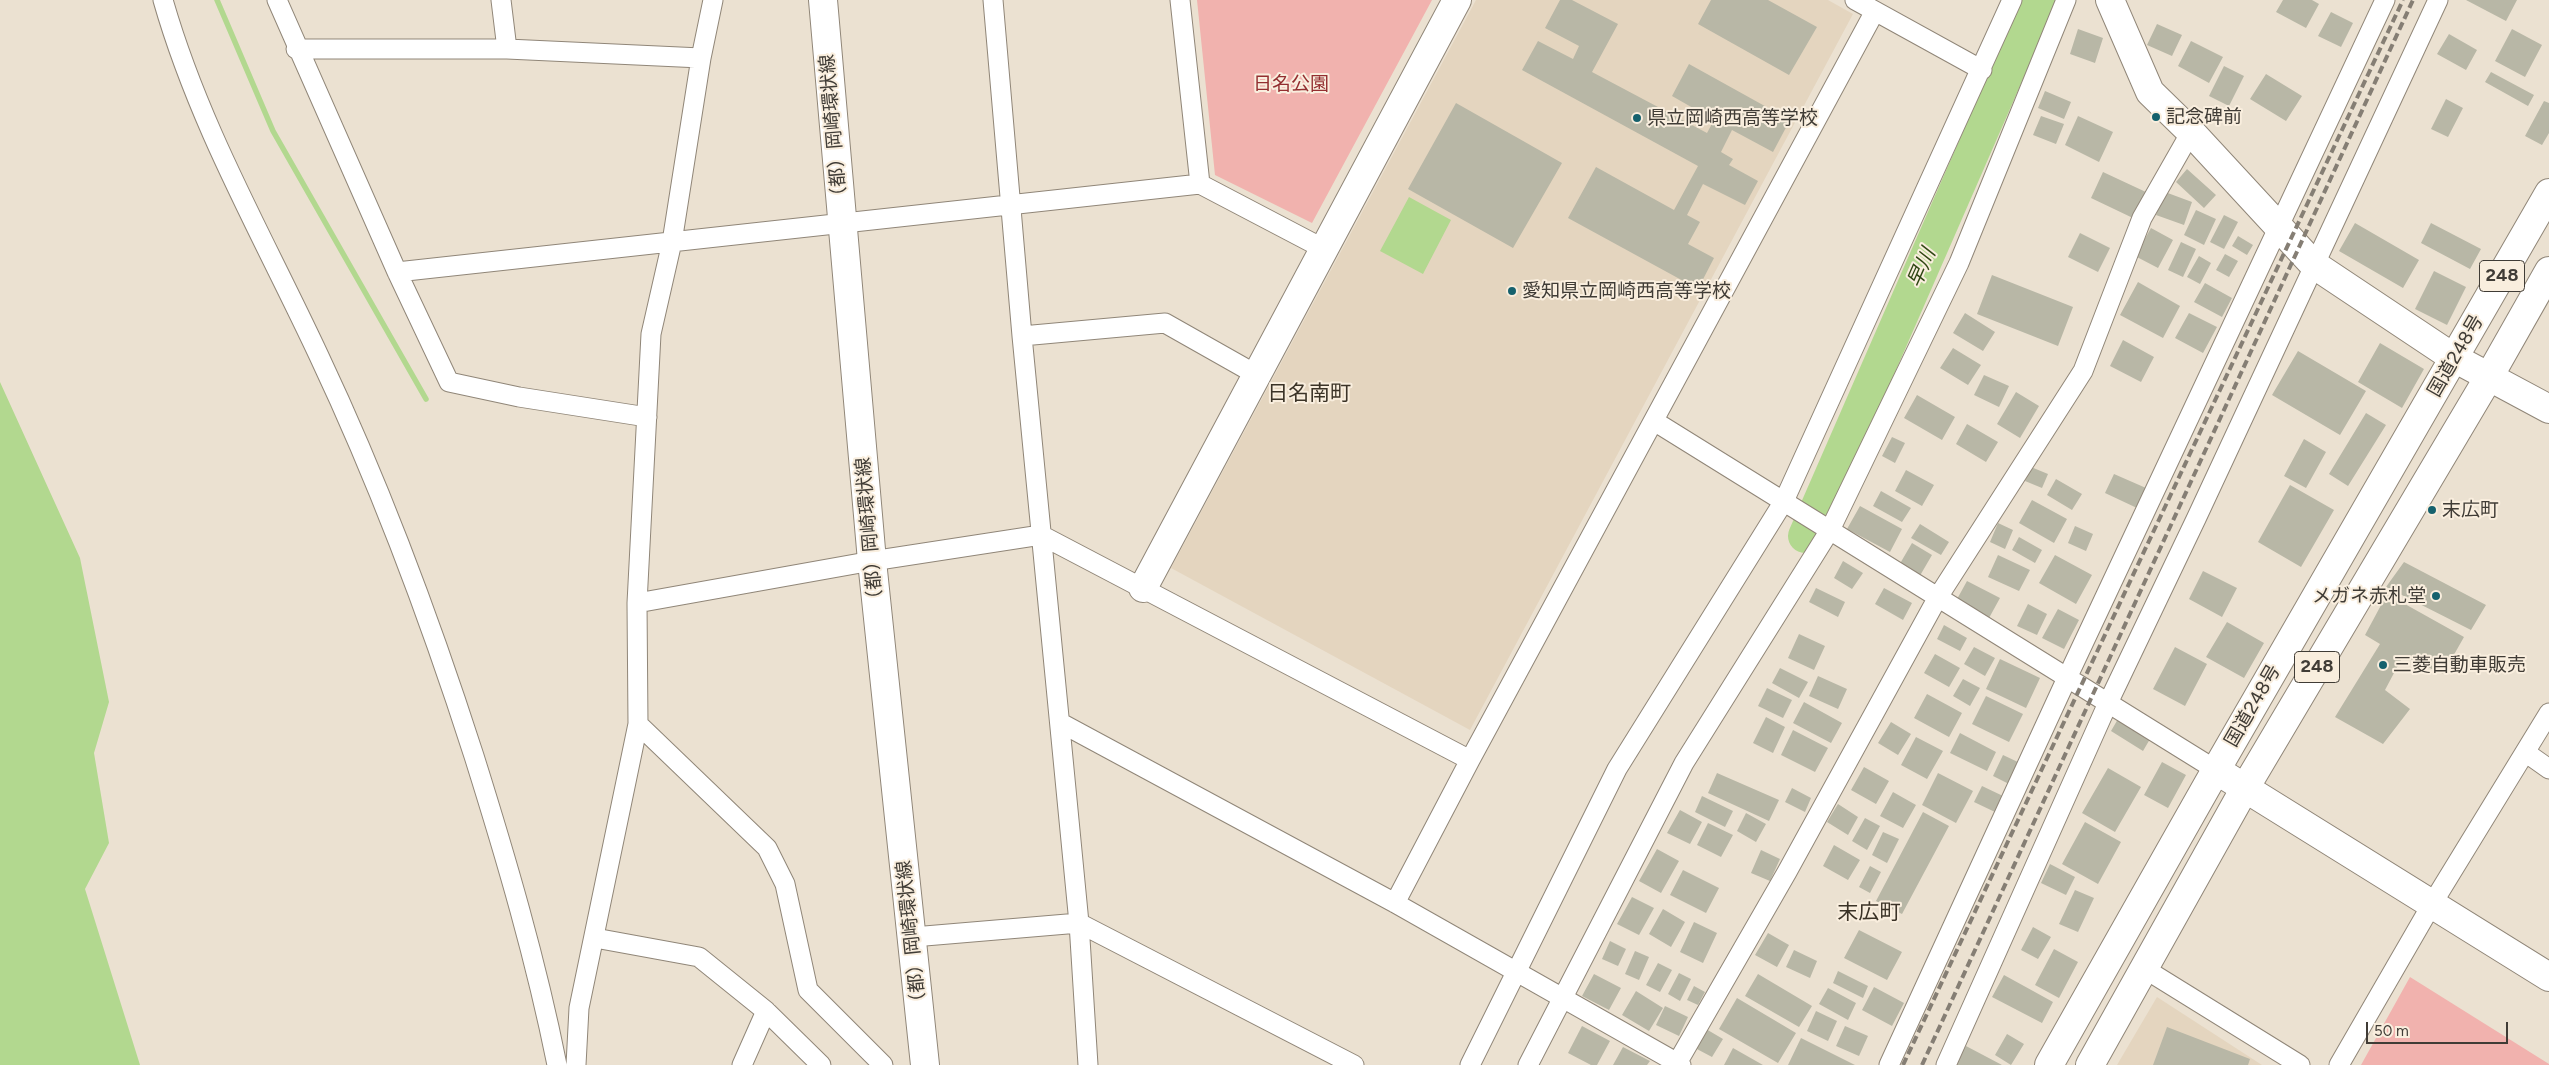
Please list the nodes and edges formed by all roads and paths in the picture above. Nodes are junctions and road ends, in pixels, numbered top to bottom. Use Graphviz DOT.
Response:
graph roads {
  1 [pos="163,0"];
  2 [pos="277,0"];
  3 [pos="502,0"];
  4 [pos="714,0"];
  5 [pos="822,0"];
  6 [pos="993,0"];
  7 [pos="1180,0"];
  8 [pos="1457,0"];
  9 [pos="1855,0"];
  10 [pos="2012,0"];
  11 [pos="2066,0"];
  12 [pos="2110,0"];
  13 [pos="2385,0"];
  14 [pos="2438,0"];
  15 [pos="1875,11"];
  16 [pos="296,49"];
  17 [pos="506,49"];
  18 [pos="701,58"];
  19 [pos="1982,70"];
  20 [pos="2191,132"];
  21 [pos="1200,184"];
  22 [pos="2549,193"];
  23 [pos="1010,205"];
  24 [pos="842,224"];
  25 [pos="2280,226"];
  26 [pos="672,242"];
  27 [pos="1324,249"];
  28 [pos="2314,264"];
  29 [pos="2549,271"];
  30 [pos="397,272"];
  31 [pos="1022,336"];
  32 [pos="2454,358"];
  33 [pos="2490,375"];
  34 [pos="1256,376"];
  35 [pos="2549,409"];
  36 [pos="647,417"];
  37 [pos="1654,421"];
  38 [pos="1784,501"];
  39 [pos="1830,530"];
  40 [pos="1041,535"];
  41 [pos="872,561"];
  42 [pos="1143,588"];
  43 [pos="1938,597"];
  44 [pos="636,603"];
  45 [pos="2067,678"];
  46 [pos="2108,703"];
  47 [pos="2549,713"];
  48 [pos="1061,723"];
  49 [pos="638,724"];
  50 [pos="2525,752"];
  51 [pos="1470,760"];
  52 [pos="2549,769"];
  53 [pos="2216,770"];
  54 [pos="2245,788"];
  55 [pos="1395,903"];
  56 [pos="2432,904"];
  57 [pos="1079,923"];
  58 [pos="913,937"];
  59 [pos="595,938"];
  60 [pos="2144,969"];
  61 [pos="1517,972"];
  62 [pos="2549,977"];
  63 [pos="1562,998"];
  64 [pos="766,1011"];
  65 [pos="1678,1064"];
  66 [pos="557,1065"];
  67 [pos="576,1065"];
  68 [pos="742,1065"];
  69 [pos="821,1065"];
  70 [pos="883,1065"];
  71 [pos="926,1065"];
  72 [pos="1088,1065"];
  73 [pos="1354,1065"];
  74 [pos="1470,1065"];
  75 [pos="1528,1065"];
  76 [pos="1889,1065"];
  77 [pos="1946,1065"];
  78 [pos="2049,1065"];
  79 [pos="2090,1065"];
  80 [pos="2300,1065"];
  81 [pos="2339,1065"];
  1 -- 66 [label="street"];
  2 -- 16 [label="street"];
  3 -- 17 [label="street"];
  4 -- 18 [label="street"];
  5 -- 24 [label="main road, （都）岡崎環状線"];
  6 -- 23 [label="street"];
  7 -- 21 [label="street"];
  8 -- 27 [label="main road"];
  9 -- 15 [label="street"];
  10 -- 19 [label="street"];
  11 -- 39 [label="street"];
  12 -- 20 [label="main road"];
  13 -- 25 [label="street"];
  14 -- 28 [label="street"];
  15 -- 19 [label="street"];
  15 -- 37 [label="street"];
  16 -- 17 [label="street"];
  16 -- 30 [label="street"];
  17 -- 18 [label="street"];
  18 -- 26 [label="street"];
  19 -- 38 [label="street"];
  20 -- 25 [label="main road"];
  20 -- 43 [label="street"];
  21 -- 23 [label="street"];
  21 -- 27 [label="street"];
  22 -- 32 [label="main road, 国道248号 / 248"];
  23 -- 24 [label="street"];
  23 -- 31 [label="street"];
  24 -- 26 [label="street"];
  24 -- 41 [label="main road, （都）岡崎環状線"];
  25 -- 28 [label="main road"];
  25 -- 45 [label="street"];
  26 -- 30 [label="street"];
  26 -- 36 [label="street"];
  27 -- 34 [label="main road"];
  28 -- 32 [label="main road"];
  28 -- 46 [label="street"];
  29 -- 33 [label="main road, 国道248号 / 248"];
  30 -- 36 [label="street"];
  31 -- 34 [label="street"];
  31 -- 40 [label="street"];
  32 -- 33 [label="main road"];
  32 -- 53 [label="main road, 国道248号 / 248"];
  33 -- 35 [label="main road"];
  33 -- 54 [label="main road, 国道248号 / 248"];
  34 -- 42 [label="main road"];
  36 -- 44 [label="street"];
  37 -- 38 [label="street"];
  37 -- 51 [label="street"];
  38 -- 39 [label="street"];
  38 -- 61 [label="street"];
  39 -- 43 [label="street"];
  39 -- 63 [label="street"];
  40 -- 41 [label="street"];
  40 -- 42 [label="street"];
  40 -- 48 [label="street"];
  41 -- 44 [label="street"];
  41 -- 58 [label="main road, （都）岡崎環状線"];
  42 -- 51 [label="street"];
  43 -- 45 [label="street"];
  43 -- 65 [label="street"];
  44 -- 49 [label="street"];
  45 -- 46 [label="street"];
  45 -- 76 [label="street"];
  46 -- 53 [label="street"];
  46 -- 77 [label="street"];
  47 -- 50 [label="street"];
  48 -- 55 [label="street"];
  48 -- 57 [label="street"];
  49 -- 59 [label="street"];
  49 -- 70 [label="street"];
  50 -- 52 [label="street"];
  50 -- 56 [label="street"];
  51 -- 55 [label="street"];
  53 -- 54 [label="main road"];
  53 -- 78 [label="main road, 国道248号 / 248"];
  54 -- 56 [label="main road"];
  54 -- 60 [label="main road, 国道248号 / 248"];
  55 -- 61 [label="street"];
  56 -- 62 [label="main road"];
  56 -- 81 [label="street"];
  57 -- 58 [label="street"];
  57 -- 72 [label="street"];
  57 -- 73 [label="street"];
  58 -- 71 [label="main road, （都）岡崎環状線"];
  59 -- 64 [label="street"];
  59 -- 67 [label="street"];
  60 -- 79 [label="main road, 国道248号 / 248"];
  60 -- 80 [label="street"];
  61 -- 63 [label="street"];
  61 -- 74 [label="street"];
  63 -- 65 [label="street"];
  63 -- 75 [label="street"];
  64 -- 68 [label="street"];
  64 -- 69 [label="street"];
}
